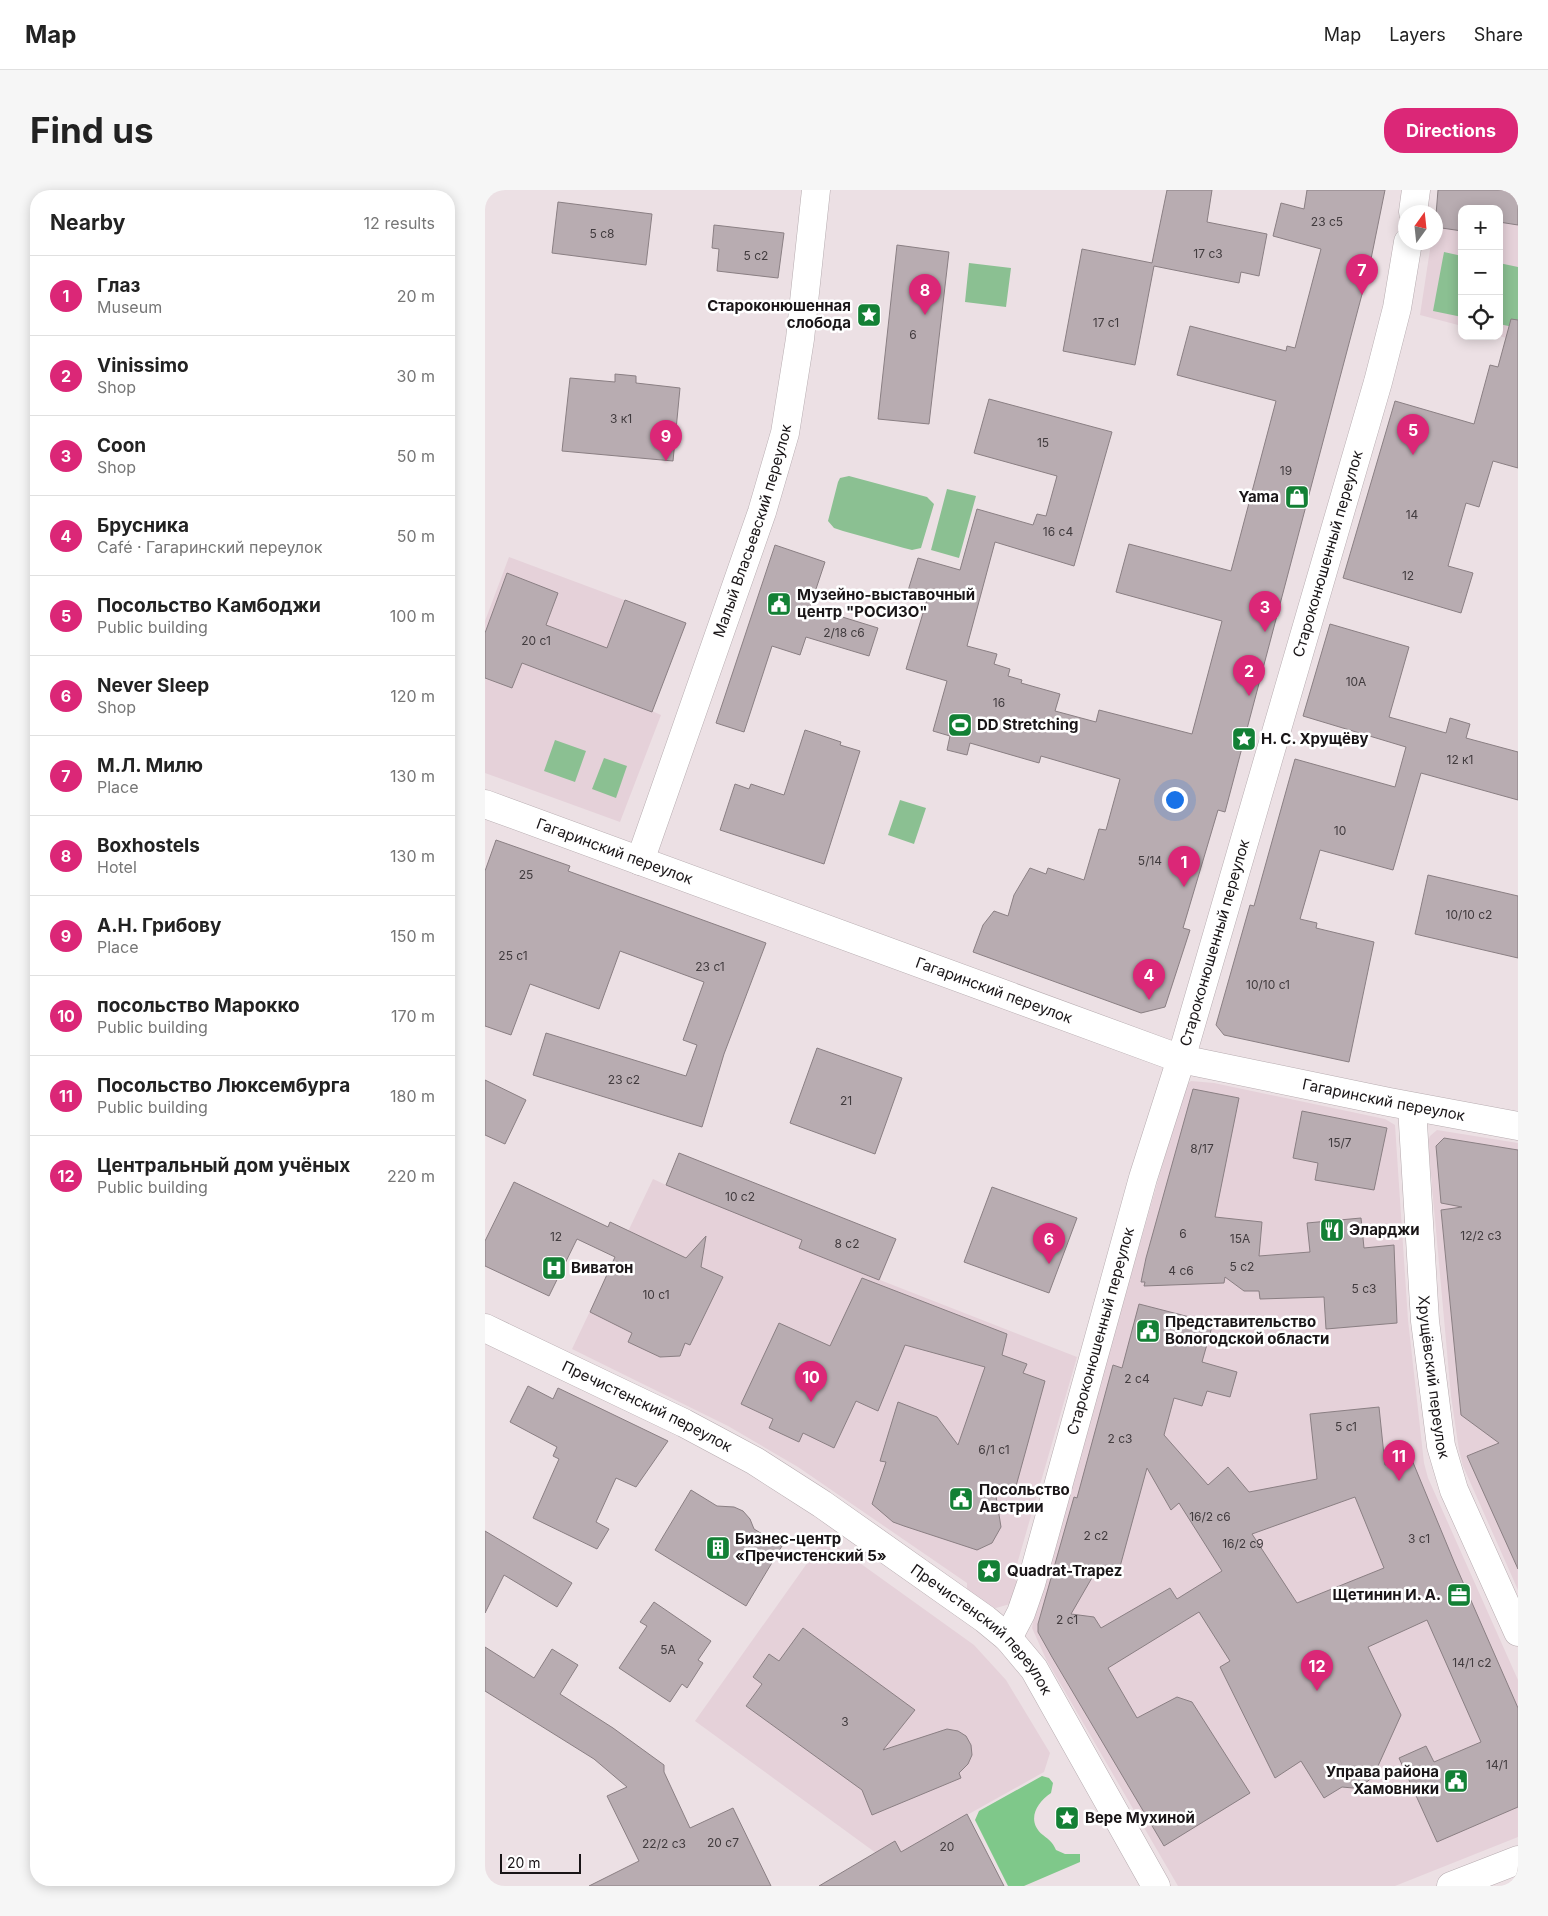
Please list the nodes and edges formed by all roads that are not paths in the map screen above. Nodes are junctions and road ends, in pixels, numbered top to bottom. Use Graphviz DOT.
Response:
graph roads {
  1 [pos="816,190"];
  2 [pos="1416,190"];
  3 [pos="1414,205"];
  4 [pos="1407,250"];
  5 [pos="485,804"];
  6 [pos="639,862"];
  7 [pos="1181,1060"];
  8 [pos="1412,1107"];
  9 [pos="1518,1126"];
  10 [pos="485,1328"];
  11 [pos="1518,1632"];
  12 [pos="1008,1638"];
  13 [pos="1518,1860"];
  14 [pos="1156,1886"];
  15 [pos="1451,1886"];
  1 -- 6 [label="street, Малый Власьевский переулок"];
  2 -- 3 [label="street"];
  4 -- 7 [label="street, Староконюшенный переулок"];
  5 -- 6 [label="street, Гагаринский переулок"];
  6 -- 7 [label="street, Гагаринский переулок"];
  7 -- 8 [label="street, Гагаринский переулок"];
  7 -- 12 [label="street, Староконюшенный переулок"];
  8 -- 9 [label="street, Гагаринский переулок"];
  8 -- 11 [label="street, Хрущёвский переулок"];
  10 -- 12 [label="street, Пречистенский переулок"];
  12 -- 14 [label="street, Пречистенский переулок"];
  13 -- 15 [label="street"];
}
